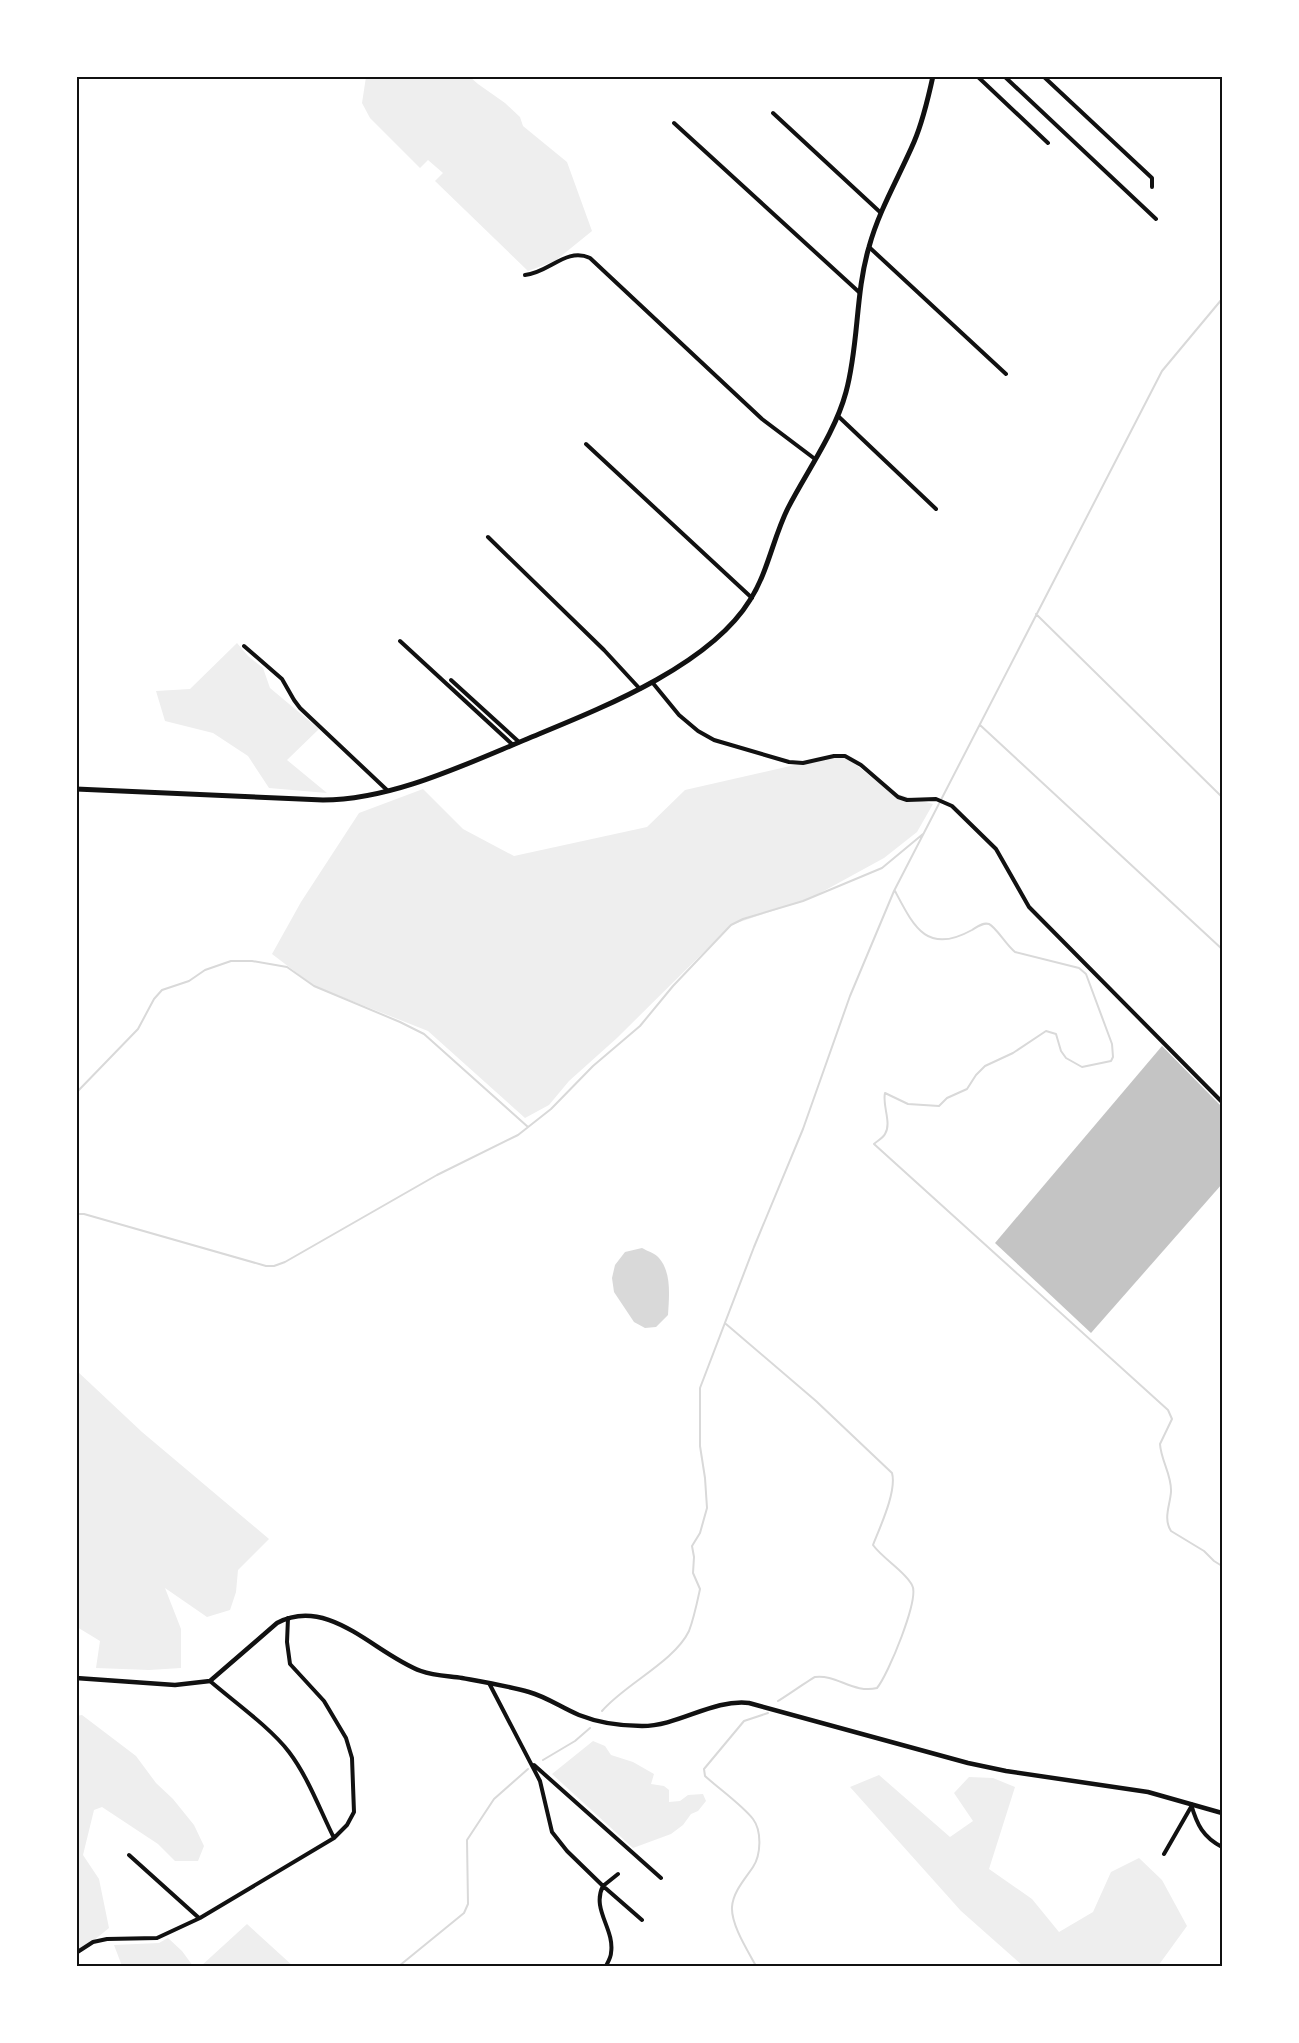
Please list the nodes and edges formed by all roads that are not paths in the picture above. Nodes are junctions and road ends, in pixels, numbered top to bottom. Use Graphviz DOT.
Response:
graph roads {
  1 [pos="933,76"];
  2 [pos="977,76"];
  3 [pos="1004,76"];
  4 [pos="1043,76"];
  5 [pos="772,113"];
  6 [pos="674,123"];
  7 [pos="1048,142"];
  8 [pos="1152,186"];
  9 [pos="881,213"];
  10 [pos="1156,219"];
  11 [pos="869,246"];
  12 [pos="525,275"];
  13 [pos="860,293"];
  14 [pos="1006,374"];
  15 [pos="837,416"];
  16 [pos="586,444"];
  17 [pos="815,459"];
  18 [pos="936,509"];
  19 [pos="488,537"];
  20 [pos="752,598"];
  21 [pos="400,641"];
  22 [pos="244,646"];
  23 [pos="451,680"];
  24 [pos="652,682"];
  25 [pos="640,688"];
  26 [pos="516,743"];
  27 [pos="76,789"];
  28 [pos="389,791"];
  29 [pos="1222,1102"];
  30 [pos="288,1617"];
  31 [pos="76,1678"];
  32 [pos="210,1681"];
  33 [pos="489,1683"];
  34 [pos="531,1763"];
  35 [pos="1192,1804"];
  36 [pos="1222,1813"];
  37 [pos="334,1838"];
  38 [pos="1222,1847"];
  39 [pos="1164,1854"];
  40 [pos="129,1855"];
  41 [pos="618,1874"];
  42 [pos="662,1878"];
  43 [pos="603,1886"];
  44 [pos="200,1918"];
  45 [pos="642,1920"];
  46 [pos="76,1953"];
  47 [pos="606,1966"];
  1 -- 9 [label="main road"];
  2 -- 7 [label="street"];
  3 -- 10 [label="street"];
  4 -- 8 [label="street"];
  5 -- 9 [label="street"];
  6 -- 13 [label="street"];
  9 -- 11 [label="main road"];
  11 -- 13 [label="main road"];
  11 -- 14 [label="street"];
  12 -- 17 [label="street"];
  13 -- 15 [label="main road"];
  15 -- 17 [label="main road"];
  15 -- 18 [label="street"];
  16 -- 20 [label="street"];
  17 -- 20 [label="main road"];
  19 -- 25 [label="street"];
  20 -- 24 [label="main road"];
  21 -- 26 [label="street"];
  22 -- 28 [label="street"];
  23 -- 26 [label="street"];
  24 -- 25 [label="main road"];
  24 -- 29 [label="street"];
  25 -- 26 [label="main road"];
  26 -- 28 [label="main road"];
  27 -- 28 [label="main road"];
  30 -- 32 [label="street"];
  30 -- 33 [label="street"];
  30 -- 37 [label="street"];
  31 -- 32 [label="street"];
  32 -- 37 [label="street"];
  33 -- 34 [label="street"];
  33 -- 35 [label="street"];
  34 -- 42 [label="street"];
  34 -- 43 [label="street"];
  35 -- 36 [label="street"];
  35 -- 38 [label="street"];
  35 -- 39 [label="street"];
  37 -- 44 [label="street"];
  40 -- 44 [label="street"];
  41 -- 43 [label="street"];
  43 -- 45 [label="street"];
  43 -- 47 [label="street"];
  44 -- 46 [label="street"];
}
